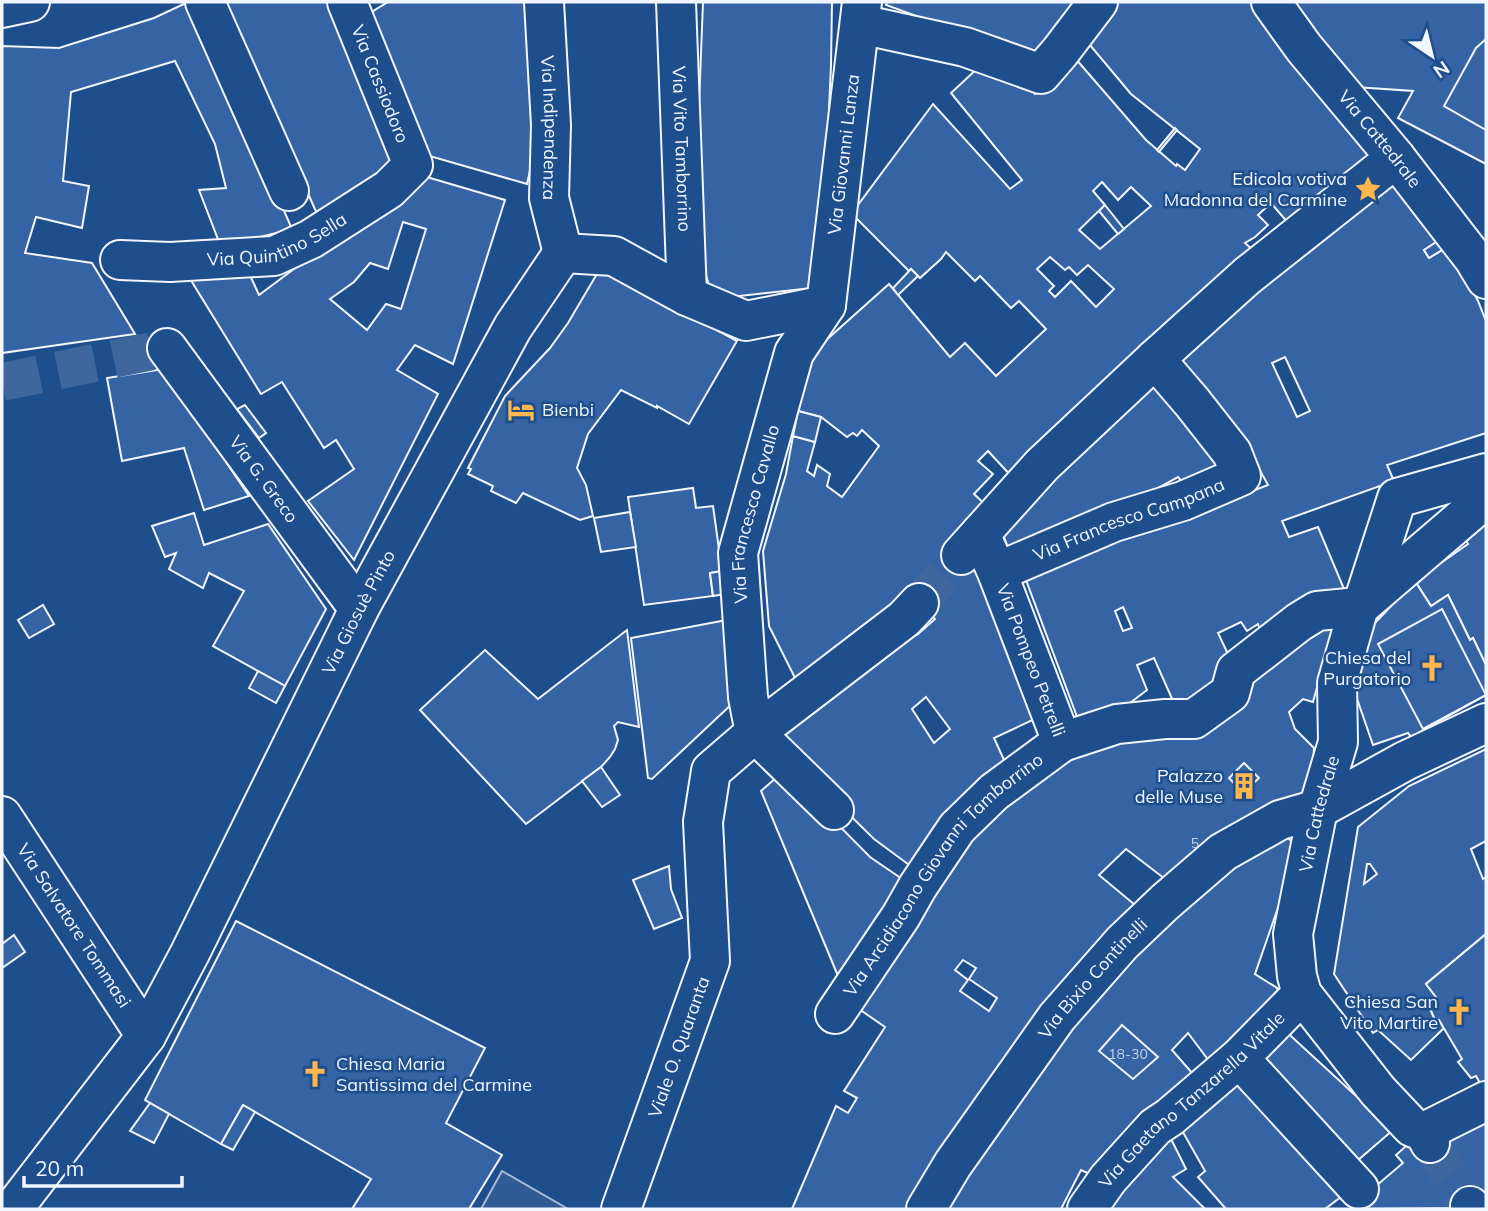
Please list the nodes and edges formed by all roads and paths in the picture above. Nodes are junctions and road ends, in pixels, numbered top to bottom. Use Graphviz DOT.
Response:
graph roads {
  1 [pos="30,2"];
  2 [pos="205,2"];
  3 [pos="347,2"];
  4 [pos="544,2"];
  5 [pos="676,2"];
  6 [pos="1098,2"];
  7 [pos="1271,2"];
  8 [pos="2,8"];
  9 [pos="861,13"];
  10 [pos="1396,158"];
  11 [pos="413,166"];
  12 [pos="289,191"];
  13 [pos="563,253"];
  14 [pos="120,260"];
  15 [pos="1486,279"];
  16 [pos="687,296"];
  17 [pos="826,305"];
  18 [pos="167,348"];
  19 [pos="1156,359"];
  20 [pos="1486,473"];
  21 [pos="1486,498"];
  22 [pos="997,572"];
  23 [pos="919,603"];
  24 [pos="1361,605"];
  25 [pos="359,610"];
  26 [pos="1486,723"];
  27 [pos="755,733"];
  28 [pos="1062,742"];
  29 [pos="1318,809"];
  30 [pos="834,810"];
  31 [pos="2,816"];
  32 [pos="1302,994"];
  33 [pos="835,1014"];
  34 [pos="146,1036"];
  35 [pos="1239,1059"];
  36 [pos="1486,1101"];
  37 [pos="1359,1189"];
  38 [pos="13,1209"];
  39 [pos="621,1209"];
  40 [pos="926,1209"];
  41 [pos="1087,1209"];
  1 -- 8 [label="street"];
  2 -- 12 [label="street"];
  3 -- 11 [label="street, Via Cassiodoro"];
  4 -- 13 [label="street, Via Indipendenza"];
  5 -- 16 [label="street, Via Vito Tamborrino"];
  6 -- 9 [label="street"];
  7 -- 10 [label="street, Via Cattedrale"];
  9 -- 17 [label="street, Via Giovanni Lanza"];
  10 -- 15 [label="street, Via Cattedrale"];
  10 -- 19 [label="street"];
  11 -- 14 [label="street, Via Quintino Sella"];
  13 -- 16 [label="street"];
  13 -- 25 [label="street, Via Giosuè Pinto"];
  16 -- 17 [label="street"];
  17 -- 27 [label="street, Via Francesco Cavallo"];
  18 -- 25 [label="street, Via G. Greco"];
  19 -- 22 [label="street, Via Pompeo Petrelli"];
  19 -- 22 [label="street, Via Francesco Campana"];
  20 -- 24 [label="street, Via Cattedrale"];
  21 -- 24 [label="street"];
  22 -- 28 [label="street, Via Pompeo Petrelli"];
  23 -- 27 [label="street, Viale O. Quaranta"];
  24 -- 28 [label="street, Via Pompeo Petrelli"];
  24 -- 29 [label="street, Via Cattedrale"];
  25 -- 34 [label="street, Via Giosuè Pinto"];
  26 -- 29 [label="street, Via Bixio Continelli"];
  27 -- 30 [label="street"];
  27 -- 39 [label="street, Viale O. Quaranta"];
  28 -- 33 [label="street, Via Arcidiacono Giovanni Tamborrino"];
  29 -- 32 [label="street, Via Cattedrale"];
  29 -- 40 [label="street, Via Bixio Continelli"];
  31 -- 34 [label="street, Via Salvatore Tommasi"];
  32 -- 35 [label="street, Via Gaetano Tanzarella Vitale"];
  32 -- 36 [label="street, Via Cattedrale"];
  34 -- 38 [label="street, Via Giosuè Pinto"];
  35 -- 37 [label="street"];
  35 -- 41 [label="street, Via Gaetano Tanzarella Vitale"];
}
